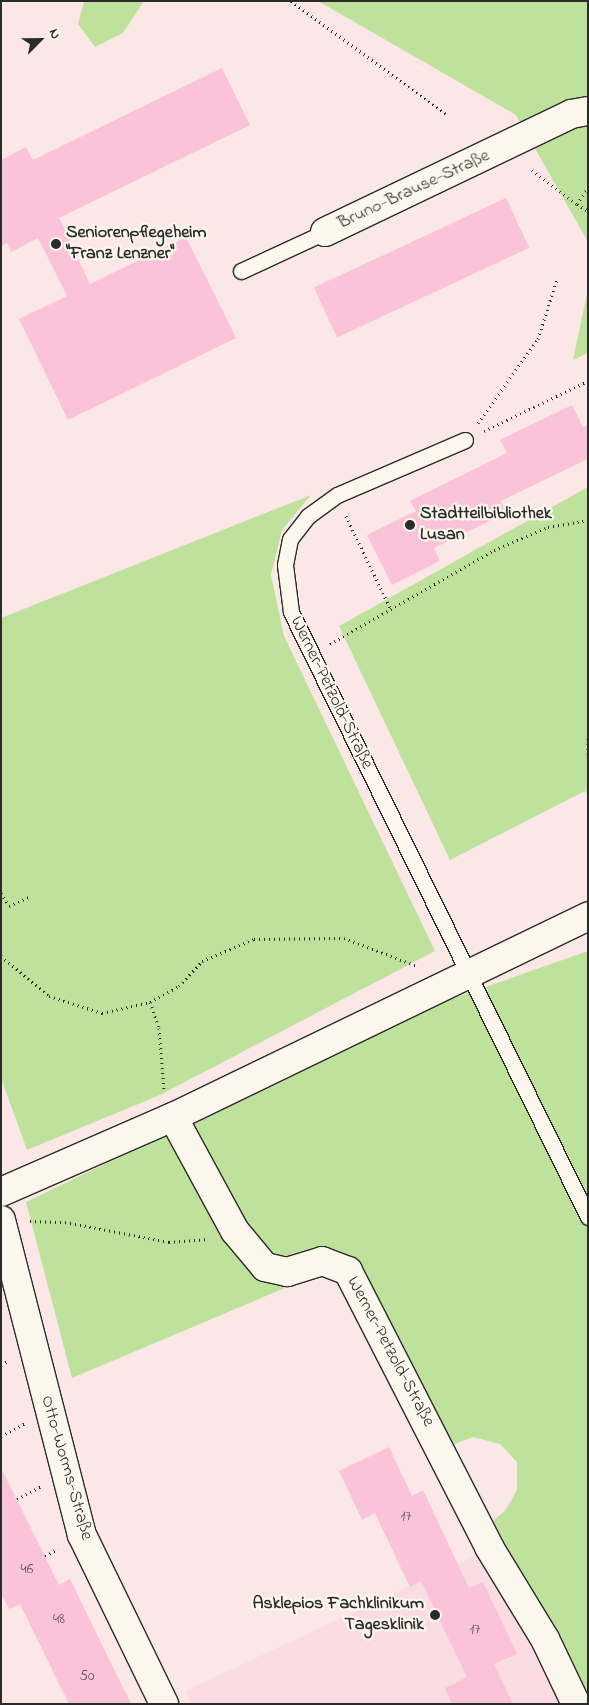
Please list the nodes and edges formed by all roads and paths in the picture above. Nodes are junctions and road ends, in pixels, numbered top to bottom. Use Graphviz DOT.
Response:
graph roads {
  1 [pos="291,1"];
  2 [pos="588,111"];
  3 [pos="446,114"];
  4 [pos="532,170"];
  5 [pos="588,187"];
  6 [pos="576,204"];
  7 [pos="588,211"];
  8 [pos="325,232"];
  9 [pos="241,271"];
  10 [pos="557,278"];
  11 [pos="588,381"];
  12 [pos="465,440"];
  13 [pos="347,518"];
  14 [pos="588,520"];
  15 [pos="391,610"];
  16 [pos="312,654"];
  17 [pos="588,738"];
  18 [pos="588,754"];
  19 [pos="1,893"];
  20 [pos="31,896"];
  21 [pos="588,916"];
  22 [pos="1,956"];
  23 [pos="456,976"];
  24 [pos="150,1002"];
  25 [pos="173,1117"];
  26 [pos="1,1192"];
  27 [pos="588,1217"];
  28 [pos="2,1220"];
  29 [pos="235,1231"];
  30 [pos="164,1704"];
  31 [pos="576,1704"];
  1 -- 3 [label="path"];
  2 -- 8 [label="street, Bruno-Brause-Straße"];
  4 -- 6 [label="path"];
  5 -- 6 [label="path"];
  6 -- 7 [label="path"];
  8 -- 9 [label="lane, Bruno-Brause-Straße"];
  10 -- 12 [label="path"];
  11 -- 12 [label="path"];
  12 -- 16 [label="lane, Werner-Petzold-Straße"];
  13 -- 15 [label="path"];
  14 -- 15 [label="path"];
  15 -- 16 [label="path"];
  16 -- 23 [label="lane, Werner-Petzold-Straße"];
  17 -- 18 [label="path"];
  19 -- 20 [label="path"];
  21 -- 23 [label="street"];
  22 -- 24 [label="path"];
  23 -- 24 [label="path"];
  23 -- 25 [label="street"];
  23 -- 27 [label="lane, Werner-Petzold-Straße"];
  24 -- 25 [label="path"];
  25 -- 26 [label="street"];
  25 -- 29 [label="street, Werner-Petzold-Straße"];
  28 -- 29 [label="path"];
  28 -- 30 [label="street, Otto-Worms-Straße"];
  29 -- 31 [label="street, Werner-Petzold-Straße"];
}
